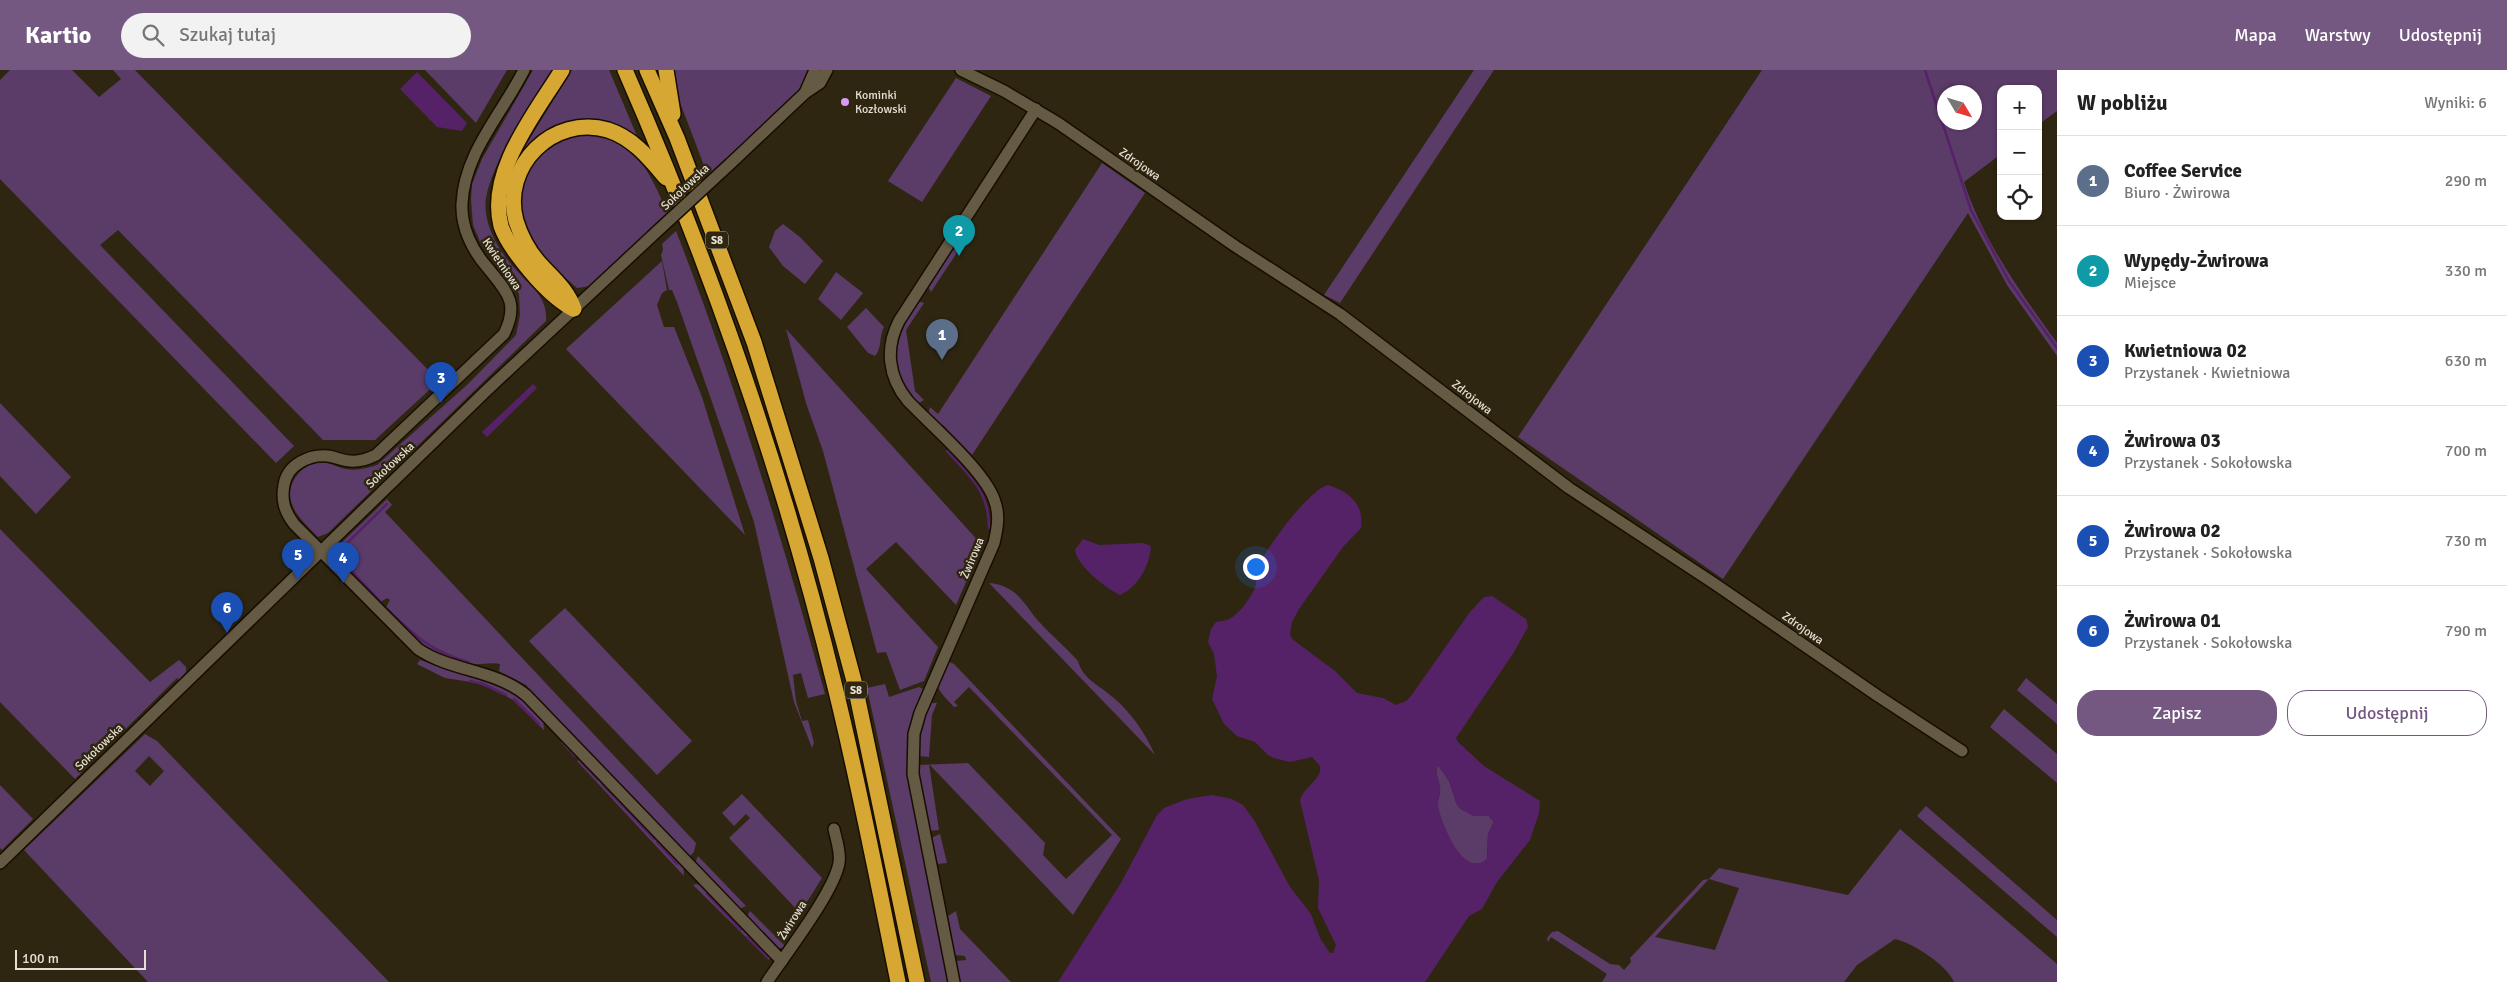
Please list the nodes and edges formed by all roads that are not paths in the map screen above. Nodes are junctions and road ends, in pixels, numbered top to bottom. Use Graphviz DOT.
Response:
graph roads {
  1 [pos="524,70"];
  2 [pos="562,70"];
  3 [pos="626,70"];
  4 [pos="647,70"];
  5 [pos="666,70"];
  6 [pos="815,70"];
  7 [pos="827,70"];
  8 [pos="961,70"];
  9 [pos="805,93"];
  10 [pos="1036,110"];
  11 [pos="677,138"];
  12 [pos="676,189"];
  13 [pos="574,309"];
  14 [pos="321,550"];
  15 [pos="1962,751"];
  16 [pos="834,829"];
  17 [pos="0,863"];
  18 [pos="782,962"];
  19 [pos="767,982"];
  20 [pos="898,982"];
  21 [pos="917,982"];
  22 [pos="954,982"];
  1 -- 14 [label="street, Kwietniowa"];
  2 -- 13 [label="highway"];
  3 -- 12 [label="highway, S8"];
  4 -- 11 [label="highway, S8"];
  5 -- 11 [label="highway"];
  6 -- 9 [label="street, Sokołowska"];
  7 -- 9 [label="street, Sokołowska"];
  8 -- 10 [label="street, Zdrojowa"];
  9 -- 13 [label="street, Sokołowska, bridge"];
  10 -- 15 [label="street, Zdrojowa"];
  10 -- 22 [label="street, Żwirowa"];
  11 -- 21 [label="highway, S8"];
  12 -- 13 [label="highway"];
  12 -- 20 [label="highway, S8"];
  13 -- 14 [label="street, Sokołowska"];
  14 -- 17 [label="street, Sokołowska"];
  14 -- 18 [label="street, Kwietniowa"];
  16 -- 18 [label="street, Żwirowa"];
  18 -- 19 [label="street, Żwirowa"];
}
